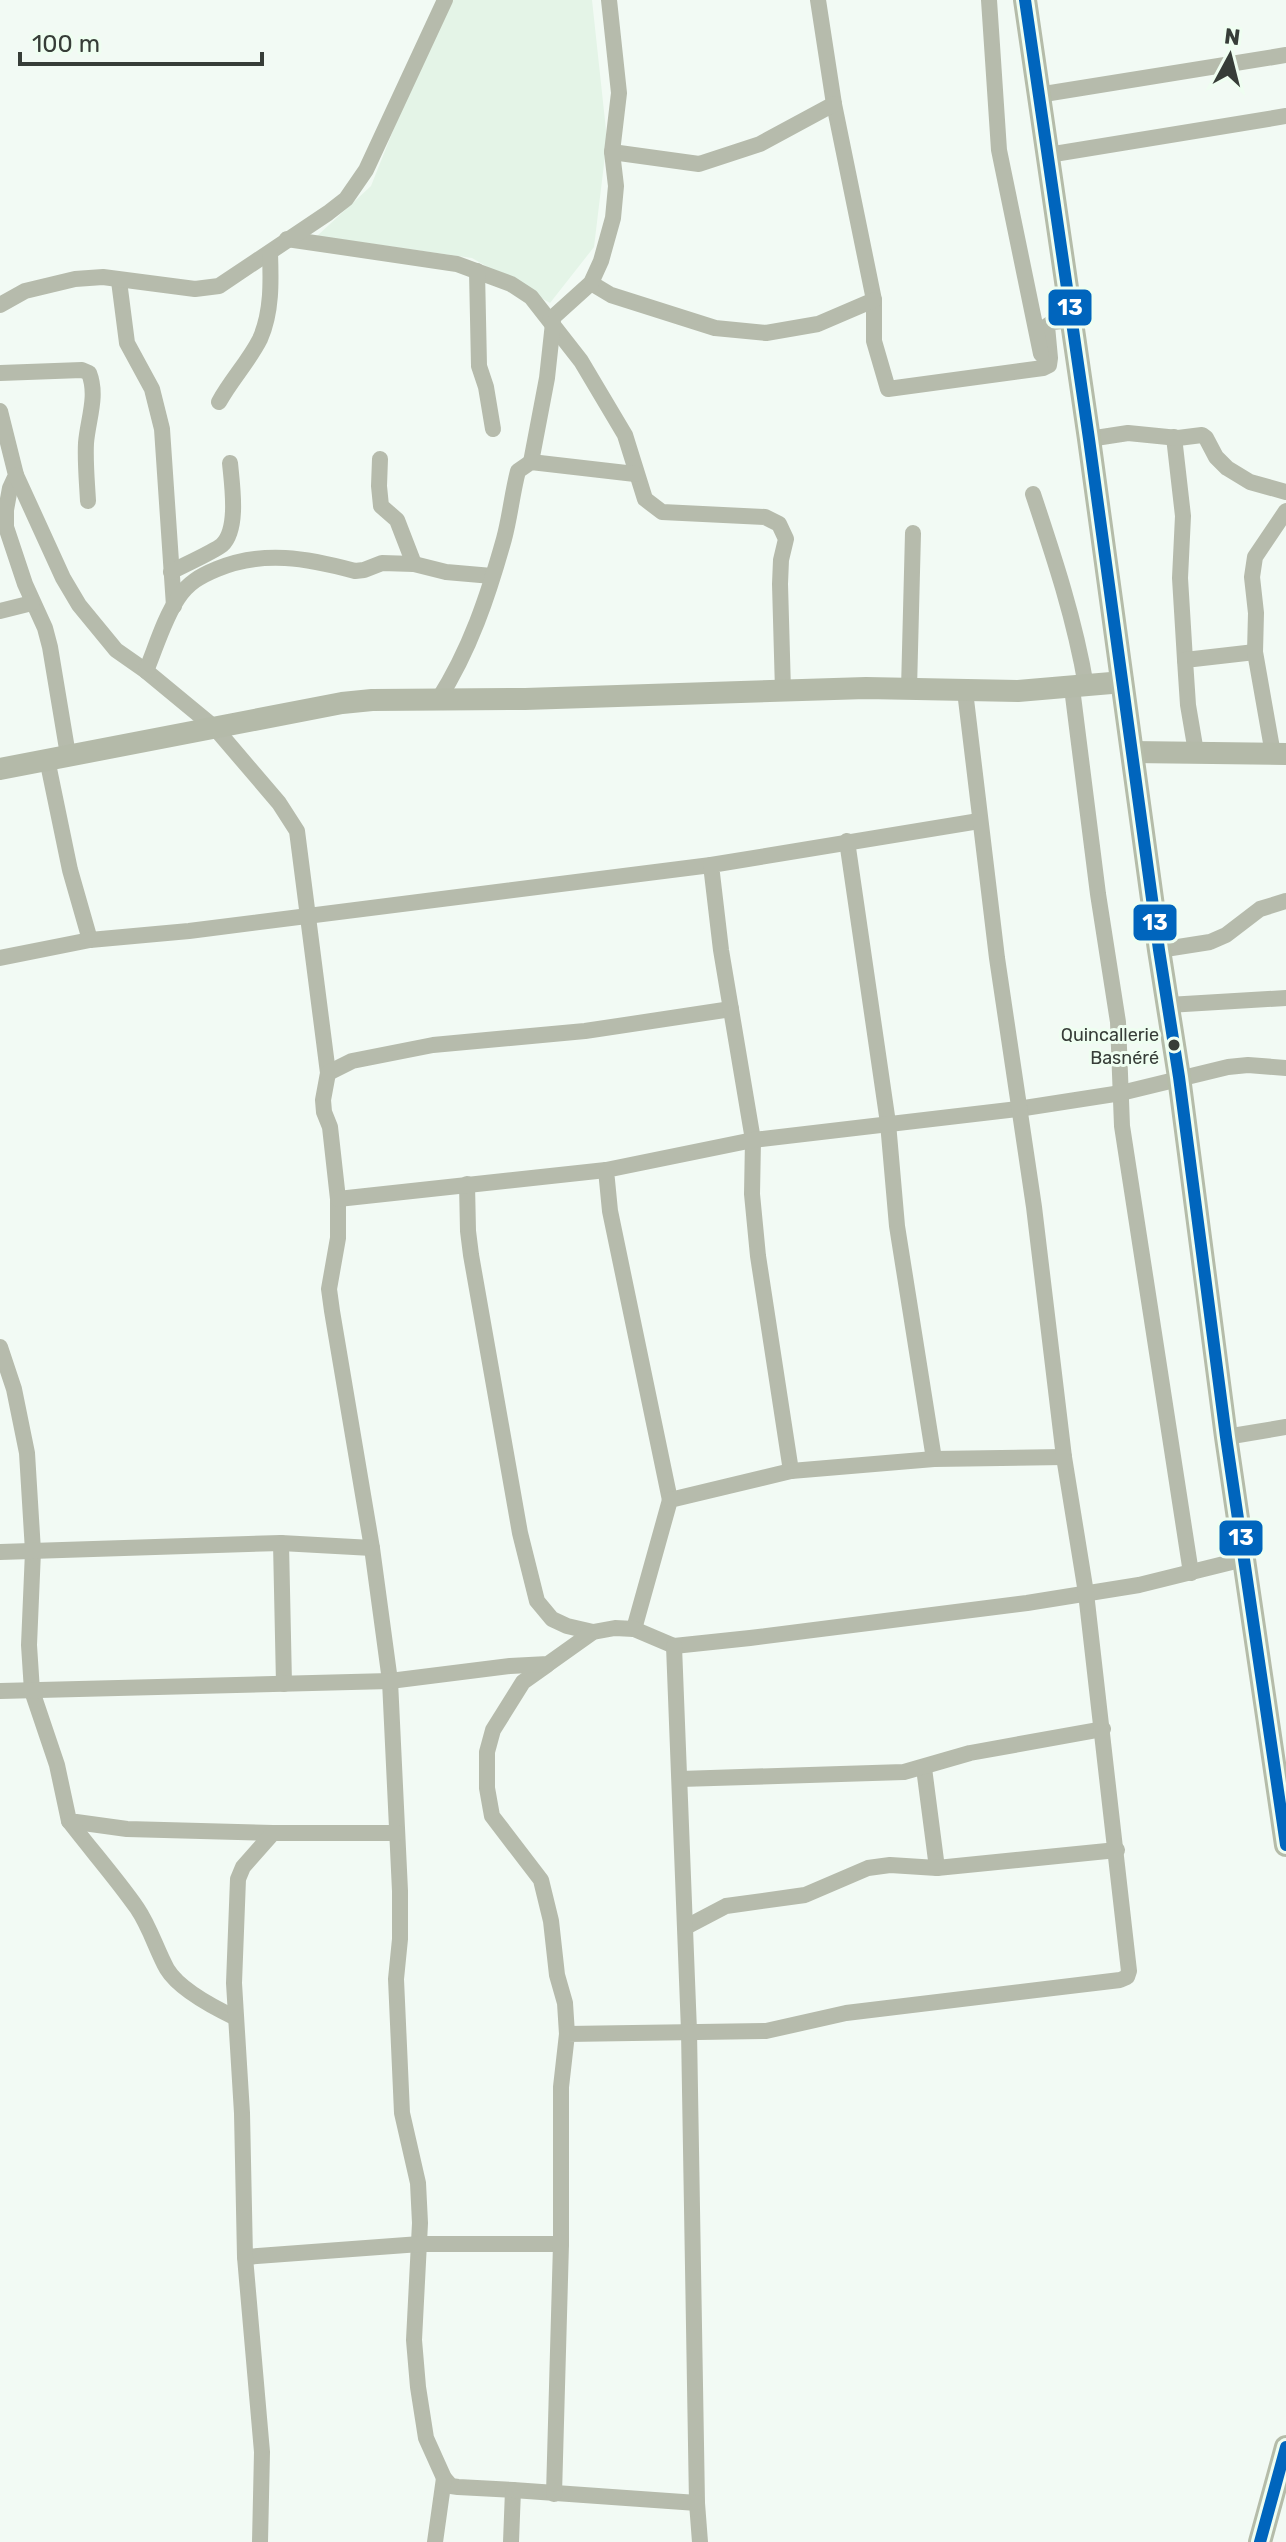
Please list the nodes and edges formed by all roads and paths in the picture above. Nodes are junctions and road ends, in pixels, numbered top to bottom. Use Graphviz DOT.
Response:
graph roads {
  1 [pos="445,0"];
  2 [pos="609,0"];
  3 [pos="818,0"];
  4 [pos="989,0"];
  5 [pos="1025,0"];
  6 [pos="1286,55"];
  7 [pos="1038,95"];
  8 [pos="834,104"];
  9 [pos="1286,116"];
  10 [pos="612,152"];
  11 [pos="1048,155"];
  12 [pos="287,239"];
  13 [pos="270,253"];
  14 [pos="477,271"];
  15 [pos="119,281"];
  16 [pos="591,283"];
  17 [pos="874,300"];
  18 [pos="0,305"];
  19 [pos="1072,320"];
  20 [pos="552,321"];
  21 [pos="1043,368"];
  22 [pos="0,373"];
  23 [pos="219,402"];
  24 [pos="0,411"];
  25 [pos="493,429"];
  26 [pos="1174,437"];
  27 [pos="1089,439"];
  28 [pos="380,459"];
  29 [pos="531,462"];
  30 [pos="230,463"];
  31 [pos="635,474"];
  32 [pos="16,475"];
  33 [pos="1286,492"];
  34 [pos="1033,494"];
  35 [pos="88,501"];
  36 [pos="1286,511"];
  37 [pos="913,533"];
  38 [pos="414,564"];
  39 [pos="171,572"];
  40 [pos="492,576"];
  41 [pos="32,603"];
  42 [pos="174,606"];
  43 [pos="0,611"];
  44 [pos="1255,652"];
  45 [pos="1185,660"];
  46 [pos="146,671"];
  47 [pos="1123,682"];
  48 [pos="1079,687"];
  49 [pos="909,689"];
  50 [pos="783,691"];
  51 [pos="965,691"];
  52 [pos="438,700"];
  53 [pos="215,728"];
  54 [pos="1132,752"];
  55 [pos="1196,752"];
  56 [pos="1280,754"];
  57 [pos="58,757"];
  58 [pos="0,769"];
  59 [pos="979,821"];
  60 [pos="847,841"];
  61 [pos="711,865"];
  62 [pos="1286,901"];
  63 [pos="309,916"];
  64 [pos="90,940"];
  65 [pos="1159,950"];
  66 [pos="0,958"];
  67 [pos="1286,998"];
  68 [pos="1168,1005"];
  69 [pos="731,1009"];
  70 [pos="1286,1068"];
  71 [pos="328,1073"];
  72 [pos="1179,1077"];
  73 [pos="1121,1093"];
  74 [pos="1018,1109"];
  75 [pos="888,1123"];
  76 [pos="753,1140"];
  77 [pos="606,1170"];
  78 [pos="467,1184"];
  79 [pos="338,1199"];
  80 [pos="0,1347"];
  81 [pos="1286,1427"];
  82 [pos="1226,1437"];
  83 [pos="1064,1457"];
  84 [pos="934,1459"];
  85 [pos="791,1471"];
  86 [pos="670,1500"];
  87 [pos="281,1543"];
  88 [pos="372,1548"];
  89 [pos="33,1551"];
  90 [pos="0,1552"];
  91 [pos="1244,1559"];
  92 [pos="1191,1573"];
  93 [pos="1086,1593"];
  94 [pos="634,1629"];
  95 [pos="593,1632"];
  96 [pos="674,1646"];
  97 [pos="548,1664"];
  98 [pos="390,1681"];
  99 [pos="284,1684"];
  100 [pos="0,1691"];
  101 [pos="32,1691"];
  102 [pos="1103,1729"];
  103 [pos="924,1768"];
  104 [pos="680,1779"];
  105 [pos="69,1821"];
  106 [pos="273,1833"];
  107 [pos="397,1833"];
  108 [pos="1286,1845"];
  109 [pos="1117,1850"];
  110 [pos="937,1868"];
  111 [pos="686,1927"];
  112 [pos="236,2018"];
  113 [pos="689,2031"];
  114 [pos="567,2034"];
  115 [pos="420,2244"];
  116 [pos="561,2244"];
  117 [pos="245,2257"];
  118 [pos="1286,2447"];
  119 [pos="444,2478"];
  120 [pos="513,2490"];
  121 [pos="554,2494"];
  122 [pos="697,2503"];
  123 [pos="260,2542"];
  124 [pos="435,2542"];
  125 [pos="511,2542"];
  126 [pos="700,2542"];
  127 [pos="1260,2542"];
  1 -- 12 [label="street"];
  2 -- 10 [label="street"];
  3 -- 8 [label="street"];
  4 -- 21 [label="street"];
  5 -- 7 [label="main road"];
  6 -- 7 [label="street"];
  7 -- 11 [label="main road"];
  8 -- 10 [label="street"];
  8 -- 17 [label="street"];
  9 -- 11 [label="street"];
  10 -- 16 [label="street"];
  11 -- 19 [label="main road"];
  12 -- 13 [label="street"];
  12 -- 14 [label="street"];
  13 -- 15 [label="street"];
  13 -- 23 [label="street"];
  14 -- 20 [label="street"];
  14 -- 25 [label="street"];
  15 -- 18 [label="street"];
  15 -- 39 [label="street"];
  16 -- 17 [label="street"];
  16 -- 20 [label="street"];
  17 -- 21 [label="street"];
  19 -- 21 [label="street"];
  19 -- 27 [label="main road"];
  20 -- 29 [label="street"];
  20 -- 31 [label="street"];
  22 -- 35 [label="street"];
  24 -- 32 [label="street"];
  26 -- 27 [label="street"];
  26 -- 33 [label="street"];
  26 -- 45 [label="street"];
  27 -- 47 [label="main road"];
  28 -- 38 [label="street"];
  29 -- 31 [label="street"];
  29 -- 40 [label="street"];
  30 -- 39 [label="street"];
  31 -- 50 [label="street"];
  32 -- 41 [label="street"];
  32 -- 46 [label="street"];
  34 -- 48 [label="street"];
  36 -- 44 [label="street"];
  37 -- 49 [label="street"];
  38 -- 40 [label="street"];
  38 -- 42 [label="street"];
  39 -- 42 [label="street"];
  40 -- 52 [label="street"];
  41 -- 43 [label="street"];
  41 -- 57 [label="street"];
  42 -- 46 [label="street"];
  44 -- 45 [label="street"];
  44 -- 56 [label="street"];
  45 -- 55 [label="street"];
  46 -- 53 [label="street"];
  47 -- 48 [label="street"];
  47 -- 54 [label="main road"];
  48 -- 51 [label="street"];
  48 -- 73 [label="street"];
  49 -- 50 [label="street"];
  49 -- 51 [label="street"];
  50 -- 52 [label="street"];
  51 -- 59 [label="street"];
  52 -- 53 [label="street"];
  53 -- 57 [label="street"];
  53 -- 63 [label="street"];
  54 -- 55 [label="street"];
  54 -- 65 [label="main road"];
  55 -- 56 [label="street"];
  57 -- 58 [label="street"];
  57 -- 64 [label="street"];
  59 -- 60 [label="street"];
  59 -- 74 [label="street"];
  60 -- 61 [label="street"];
  60 -- 75 [label="street"];
  61 -- 63 [label="street"];
  61 -- 69 [label="street"];
  62 -- 65 [label="street"];
  63 -- 64 [label="street"];
  63 -- 71 [label="street"];
  64 -- 66 [label="street"];
  65 -- 68 [label="main road"];
  67 -- 68 [label="street"];
  68 -- 72 [label="main road"];
  69 -- 71 [label="street"];
  69 -- 76 [label="street"];
  70 -- 72 [label="street"];
  71 -- 79 [label="street"];
  72 -- 73 [label="street"];
  72 -- 82 [label="main road"];
  73 -- 74 [label="street"];
  73 -- 92 [label="street"];
  74 -- 75 [label="street"];
  74 -- 83 [label="street"];
  75 -- 76 [label="street"];
  75 -- 84 [label="street"];
  76 -- 77 [label="street"];
  76 -- 85 [label="street"];
  77 -- 78 [label="street"];
  77 -- 86 [label="street"];
  78 -- 79 [label="street"];
  78 -- 95 [label="street"];
  79 -- 88 [label="street"];
  80 -- 89 [label="street"];
  81 -- 82 [label="street"];
  82 -- 91 [label="main road"];
  83 -- 84 [label="street"];
  83 -- 93 [label="street"];
  84 -- 85 [label="street"];
  85 -- 86 [label="street"];
  86 -- 94 [label="street"];
  87 -- 88 [label="street"];
  87 -- 89 [label="street"];
  87 -- 99 [label="street"];
  88 -- 98 [label="street"];
  89 -- 90 [label="street"];
  89 -- 101 [label="street"];
  91 -- 92 [label="street"];
  91 -- 108 [label="main road"];
  92 -- 93 [label="street"];
  93 -- 96 [label="street"];
  93 -- 102 [label="street"];
  94 -- 95 [label="street"];
  94 -- 96 [label="street"];
  95 -- 97 [label="street"];
  96 -- 104 [label="street"];
  97 -- 98 [label="street"];
  97 -- 114 [label="street"];
  98 -- 99 [label="street"];
  98 -- 107 [label="street"];
  99 -- 101 [label="street"];
  100 -- 101 [label="street"];
  101 -- 105 [label="street"];
  102 -- 103 [label="street"];
  102 -- 109 [label="street"];
  103 -- 104 [label="street"];
  103 -- 110 [label="street"];
  104 -- 111 [label="street"];
  105 -- 106 [label="street"];
  105 -- 112 [label="street"];
  106 -- 107 [label="street"];
  106 -- 112 [label="street"];
  107 -- 115 [label="street"];
  109 -- 110 [label="street"];
  109 -- 113 [label="street"];
  110 -- 111 [label="street"];
  111 -- 113 [label="street"];
  112 -- 117 [label="street"];
  113 -- 114 [label="street"];
  113 -- 122 [label="street"];
  114 -- 116 [label="street"];
  115 -- 116 [label="street"];
  115 -- 117 [label="street"];
  115 -- 119 [label="street"];
  116 -- 121 [label="street"];
  117 -- 123 [label="street"];
  118 -- 127 [label="main road"];
  119 -- 120 [label="street"];
  119 -- 124 [label="street"];
  120 -- 121 [label="street"];
  120 -- 125 [label="street"];
  121 -- 122 [label="street"];
  122 -- 126 [label="street"];
}
